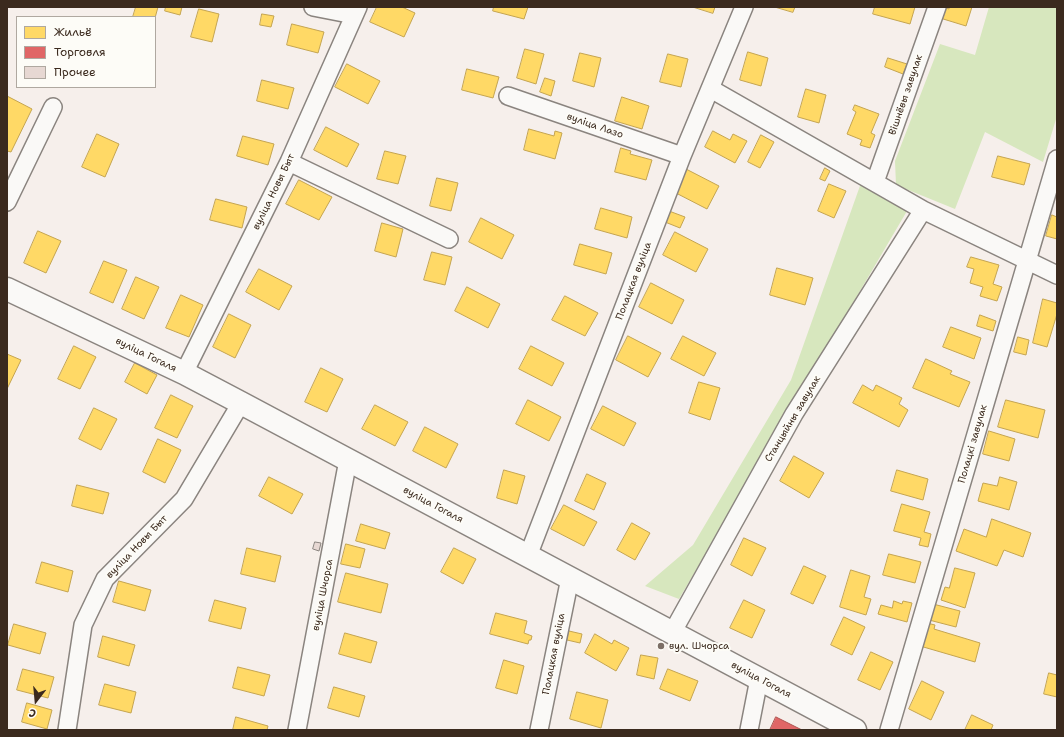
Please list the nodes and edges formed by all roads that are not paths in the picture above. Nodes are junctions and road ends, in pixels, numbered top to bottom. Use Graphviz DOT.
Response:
graph roads {
  1 [pos="313,7"];
  2 [pos="744,7"];
  3 [pos="937,7"];
  4 [pos="356,11"];
  5 [pos="711,89"];
  6 [pos="508,96"];
  7 [pos="53,107"];
  8 [pos="682,156"];
  9 [pos="1057,159"];
  10 [pos="289,162"];
  11 [pos="875,182"];
  12 [pos="7,202"];
  13 [pos="922,210"];
  14 [pos="448,239"];
  15 [pos="1027,261"];
  16 [pos="1057,275"];
  17 [pos="7,289"];
  18 [pos="184,373"];
  19 [pos="241,403"];
  20 [pos="348,460"];
  21 [pos="528,556"];
  22 [pos="570,578"];
  23 [pos="672,633"];
  24 [pos="759,679"];
  25 [pos="67,730"];
  26 [pos="297,730"];
  27 [pos="539,730"];
  28 [pos="748,730"];
  29 [pos="855,730"];
  30 [pos="889,730"];
  1 -- 4 [label="street"];
  2 -- 5 [label="street, Полацкая вуліца"];
  3 -- 11 [label="street, Вішнёвы завулак"];
  4 -- 10 [label="street, вуліца Новы Быт"];
  5 -- 8 [label="street, Полацкая вуліца"];
  5 -- 11 [label="street"];
  6 -- 8 [label="street, вуліца Лазо"];
  7 -- 12 [label="street"];
  8 -- 21 [label="street, Полацкая вуліца"];
  9 -- 15 [label="street, Полацкі завулак"];
  10 -- 14 [label="street"];
  10 -- 18 [label="street, вуліца Новы Быт"];
  11 -- 13 [label="street"];
  13 -- 15 [label="street"];
  13 -- 23 [label="street, Станцыйны завулак"];
  15 -- 16 [label="street"];
  15 -- 30 [label="street, Полацкі завулак"];
  17 -- 18 [label="main road, вуліца Гогаля"];
  18 -- 19 [label="main road, вуліца Гогаля"];
  19 -- 20 [label="main road, вуліца Гогаля"];
  19 -- 25 [label="street, вуліца Новы Быт"];
  20 -- 21 [label="main road, вуліца Гогаля"];
  20 -- 26 [label="street, вуліца Шчорса"];
  21 -- 22 [label="main road, вуліца Гогаля"];
  22 -- 23 [label="main road, вуліца Гогаля"];
  22 -- 27 [label="street, Полацкая вуліца"];
  23 -- 24 [label="main road, вуліца Гогаля"];
  24 -- 28 [label="street"];
  24 -- 29 [label="main road, вуліца Гогаля"];
}
